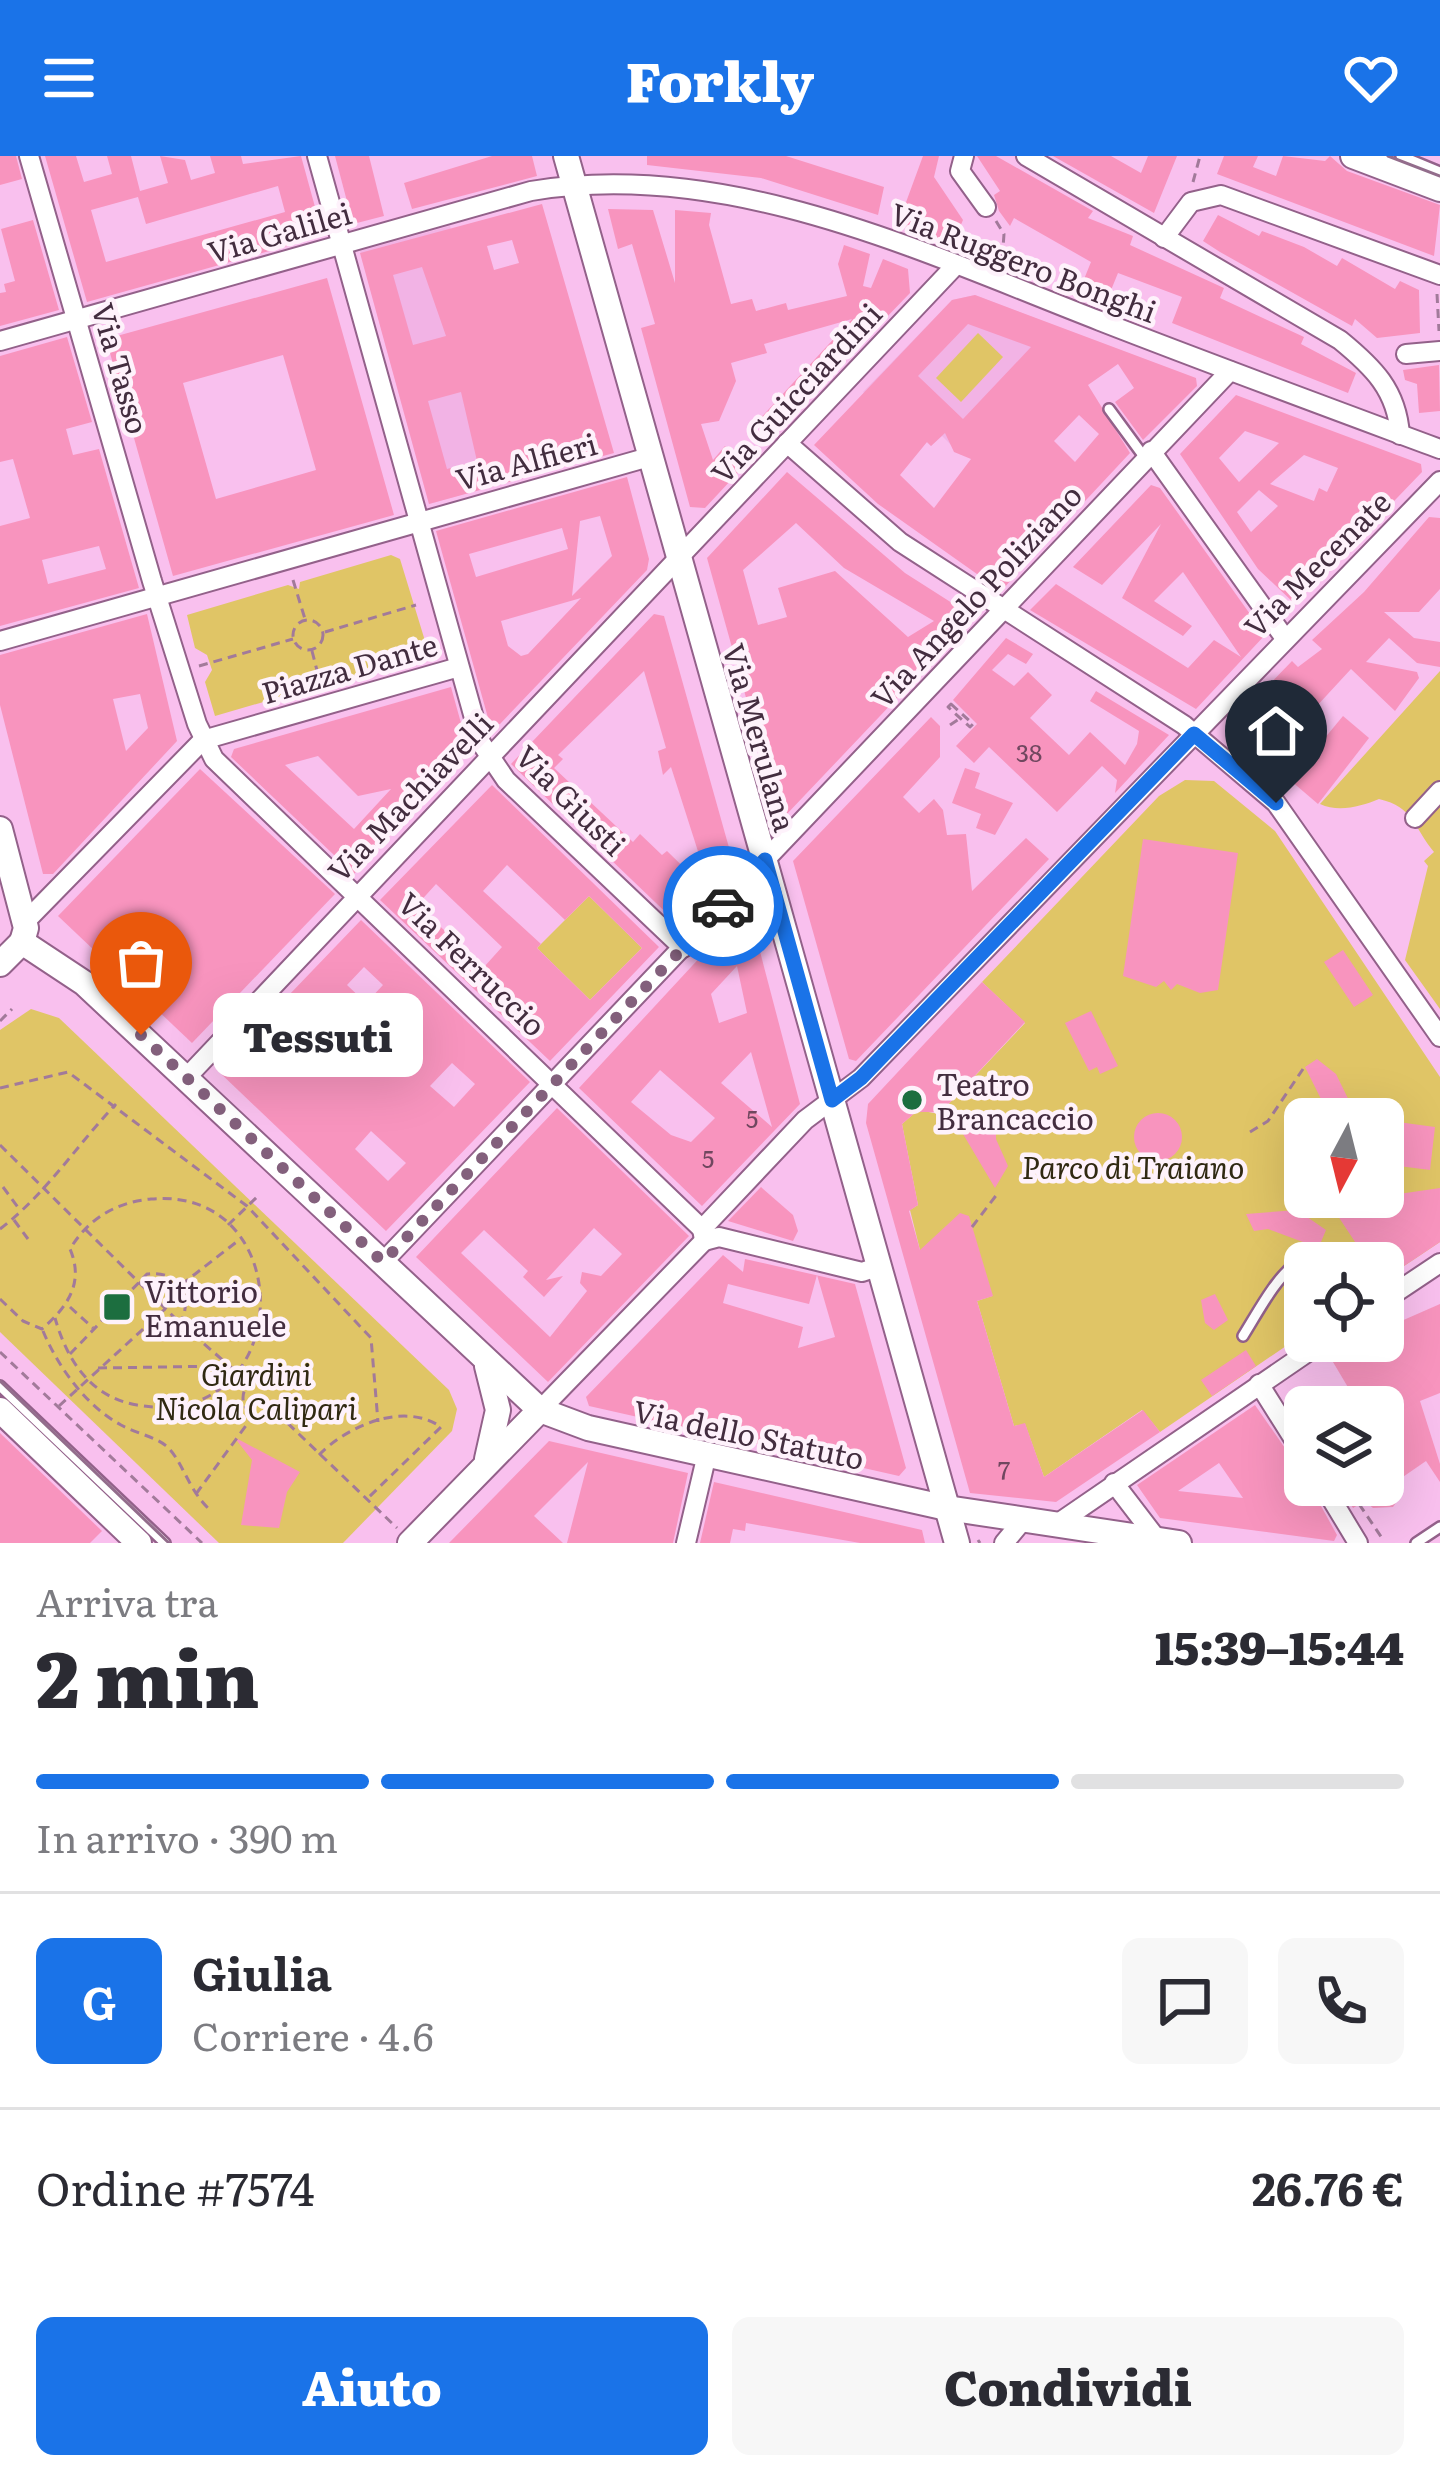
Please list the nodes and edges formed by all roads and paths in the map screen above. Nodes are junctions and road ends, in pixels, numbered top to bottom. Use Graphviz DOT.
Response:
graph roads {
  1 [pos="29,156"];
  2 [pos="317,156"];
  3 [pos="566,156"];
  4 [pos="964,156"];
  5 [pos="1026,156"];
  6 [pos="1200,156"];
  7 [pos="1353,156"];
  8 [pos="1401,156"];
  9 [pos="1194,169"];
  10 [pos="1440,172"];
  11 [pos="575,185"];
  12 [pos="1440,189"];
  13 [pos="986,207"];
  14 [pos="1164,238"];
  15 [pos="342,244"];
  16 [pos="1003,261"];
  17 [pos="955,266"];
  18 [pos="1439,284"];
  19 [pos="77,320"];
  20 [pos="1440,333"];
  21 [pos="0,341"];
  22 [pos="1440,351"];
  23 [pos="1406,354"];
  24 [pos="1230,371"];
  25 [pos="1109,409"];
  26 [pos="1400,434"];
  27 [pos="787,443"];
  28 [pos="1440,449"];
  29 [pos="1148,454"];
  30 [pos="649,457"];
  31 [pos="1440,481"];
  32 [pos="418,521"];
  33 [pos="679,560"];
  34 [pos="293,580"];
  35 [pos="158,596"];
  36 [pos="416,605"];
  37 [pos="1001,612"];
  38 [pos="305,620"];
  39 [pos="324,632"];
  40 [pos="1283,637"];
  41 [pos="293,639"];
  42 [pos="0,641"];
  43 [pos="312,651"];
  44 [pos="197,666"];
  45 [pos="459,667"];
  46 [pos="322,688"];
  47 [pos="963,715"];
  48 [pos="950,725"];
  49 [pos="1194,734"];
  50 [pos="203,740"];
  51 [pos="488,757"];
  52 [pos="1440,791"];
  53 [pos="1414,818"];
  54 [pos="0,829"];
  55 [pos="765,860"];
  56 [pos="357,893"];
  57 [pos="23,932"];
  58 [pos="683,948"];
  59 [pos="0,964"];
  60 [pos="12,1009"];
  61 [pos="0,1021"];
  62 [pos="1440,1037"];
  63 [pos="1304,1069"];
  64 [pos="187,1077"];
  65 [pos="554,1083"];
  66 [pos="0,1088"];
  67 [pos="832,1100"];
  68 [pos="116,1104"];
  69 [pos="1250,1132"];
  70 [pos="0,1145"];
  71 [pos="3,1187"];
  72 [pos="46,1189"];
  73 [pos="998,1193"];
  74 [pos="257,1197"];
  75 [pos="247,1206"];
  76 [pos="21,1212"];
  77 [pos="14,1219"];
  78 [pos="228,1225"];
  79 [pos="972,1226"];
  80 [pos="85,1227"];
  81 [pos="0,1228"];
  82 [pos="703,1235"];
  83 [pos="28,1239"];
  84 [pos="240,1239"];
  85 [pos="383,1262"];
  86 [pos="1440,1263"];
  87 [pos="880,1266"];
  88 [pos="1284,1271"];
  89 [pos="1420,1277"];
  90 [pos="136,1281"];
  91 [pos="181,1285"];
  92 [pos="1440,1285"];
  93 [pos="1404,1286"];
  94 [pos="0,1299"];
  95 [pos="69,1306"];
  96 [pos="165,1309"];
  97 [pos="55,1318"];
  98 [pos="180,1323"];
  99 [pos="93,1328"];
  100 [pos="42,1329"];
  101 [pos="1243,1336"];
  102 [pos="0,1352"];
  103 [pos="482,1355"];
  104 [pos="68,1356"];
  105 [pos="1292,1362"];
  106 [pos="228,1366"];
  107 [pos="97,1368"];
  108 [pos="237,1372"];
  109 [pos="85,1378"];
  110 [pos="249,1383"];
  111 [pos="1259,1384"];
  112 [pos="0,1386"];
  113 [pos="78,1386"];
  114 [pos="58,1408"];
  115 [pos="0,1410"];
  116 [pos="540,1410"];
  117 [pos="277,1413"];
  118 [pos="253,1416"];
  119 [pos="378,1421"];
  120 [pos="1284,1424"];
  121 [pos="77,1425"];
  122 [pos="69,1434"];
  123 [pos="706,1454"];
  124 [pos="319,1455"];
  125 [pos="483,1467"];
  126 [pos="1114,1484"];
  127 [pos="151,1494"];
  128 [pos="195,1496"];
  129 [pos="367,1499"];
  130 [pos="141,1503"];
  131 [pos="1335,1506"];
  132 [pos="1360,1506"];
  133 [pos="208,1508"];
  134 [pos="946,1508"];
  135 [pos="1024,1520"];
  136 [pos="1057,1524"];
  137 [pos="1440,1528"];
  138 [pos="1382,1538"];
  139 [pos="127,1539"];
  140 [pos="411,1542"];
  141 [pos="972,1542"];
  142 [pos="1166,1542"];
  143 [pos="165,1543"];
  144 [pos="202,1543"];
  145 [pos="686,1543"];
  146 [pos="1004,1543"];
  147 [pos="1358,1543"];
  148 [pos="1416,1543"];
  1 -- 19 [label="street, Via Tasso"];
  2 -- 15 [label="street, Piazza Dante"];
  3 -- 11 [label="main road, Via Merulana"];
  4 -- 13 [label="street"];
  5 -- 14 [label="street"];
  6 -- 9 [label="path"];
  7 -- 12 [label="main road"];
  8 -- 10 [label="lane"];
  11 -- 15 [label="street, Via Galilei"];
  11 -- 17 [label="street, Via Ruggero Bonghi"];
  11 -- 30 [label="main road, Via Merulana"];
  13 -- 16 [label="path"];
  14 -- 18 [label="street"];
  14 -- 26 [label="street"];
  15 -- 19 [label="street, Via Galilei"];
  15 -- 32 [label="street, Piazza Dante"];
  17 -- 24 [label="street, Via Ruggero Bonghi"];
  17 -- 27 [label="street, Via Guicciardini"];
  18 -- 20 [label="path"];
  19 -- 21 [label="street, Via Galilei"];
  19 -- 35 [label="street, Via Tasso"];
  22 -- 23 [label="street"];
  24 -- 26 [label="street, Via Ruggero Bonghi"];
  24 -- 29 [label="street, Via Angelo Poliziano"];
  25 -- 29 [label="lane"];
  26 -- 28 [label="street, Via Ruggero Bonghi"];
  27 -- 33 [label="street, Via Guicciardini"];
  27 -- 37 [label="street"];
  29 -- 37 [label="street, Via Angelo Poliziano"];
  29 -- 40 [label="street"];
  30 -- 32 [label="street, Via Alfieri"];
  30 -- 33 [label="main road, Via Merulana"];
  31 -- 40 [label="street, Via Mecenate"];
  32 -- 35 [label="street"];
  32 -- 45 [label="street, Piazza Dante"];
  33 -- 51 [label="street, Via Machiavelli"];
  33 -- 55 [label="main road, Via Merulana"];
  34 -- 38 [label="path"];
  35 -- 42 [label="street"];
  35 -- 50 [label="street"];
  36 -- 39 [label="path"];
  37 -- 49 [label="street"];
  37 -- 55 [label="street, Via Angelo Poliziano"];
  38 -- 39 [label="path"];
  38 -- 41 [label="path"];
  39 -- 43 [label="path"];
  40 -- 49 [label="street, Via Mecenate"];
  41 -- 43 [label="path"];
  41 -- 44 [label="path"];
  43 -- 46 [label="path"];
  45 -- 50 [label="street, Piazza Dante"];
  45 -- 51 [label="street, Via Giusti"];
  47 -- 48 [label="path"];
  49 -- 62 [label="street"];
  49 -- 67 [label="street, Via Mecenate"];
  50 -- 56 [label="street, Via Ferruccio"];
  50 -- 57 [label="street"];
  51 -- 56 [label="street, Via Machiavelli"];
  51 -- 58 [label="street, Via Giusti"];
  52 -- 53 [label="street"];
  54 -- 57 [label="main road"];
  55 -- 58 [label="street, Via Angelo Poliziano"];
  55 -- 67 [label="main road, Via Merulana"];
  56 -- 64 [label="street, Via Machiavelli"];
  56 -- 65 [label="street, Via Ferruccio"];
  57 -- 59 [label="main road"];
  57 -- 64 [label="main road"];
  58 -- 65 [label="street, Via Angelo Poliziano"];
  60 -- 61 [label="path"];
  63 -- 69 [label="path"];
  64 -- 85 [label="main road"];
  65 -- 82 [label="street, Via Ferruccio"];
  65 -- 85 [label="street, Via Angelo Poliziano"];
  66 -- 68 [label="path"];
  67 -- 82 [label="street, Via Mecenate"];
  67 -- 87 [label="main road, Via Merulana"];
  68 -- 72 [label="path"];
  68 -- 75 [label="path"];
  70 -- 72 [label="path"];
  71 -- 76 [label="path"];
  72 -- 76 [label="path"];
  72 -- 80 [label="path"];
  73 -- 79 [label="path"];
  74 -- 75 [label="path"];
  75 -- 78 [label="path"];
  75 -- 119 [label="path"];
  76 -- 77 [label="path"];
  77 -- 81 [label="path"];
  77 -- 83 [label="path"];
  78 -- 80 [label="path"];
  78 -- 84 [label="path"];
  80 -- 90 [label="path"];
  80 -- 95 [label="path"];
  82 -- 87 [label="street"];
  82 -- 116 [label="street, Via Mecenate"];
  84 -- 91 [label="path"];
  84 -- 108 [label="path"];
  85 -- 103 [label="main road"];
  86 -- 89 [label="street"];
  87 -- 134 [label="main road, Via Merulana"];
  88 -- 101 [label="lane"];
  89 -- 92 [label="street"];
  89 -- 93 [label="street"];
  90 -- 91 [label="path"];
  90 -- 96 [label="path"];
  90 -- 99 [label="path"];
  91 -- 98 [label="path"];
  94 -- 100 [label="path"];
  95 -- 97 [label="path"];
  95 -- 99 [label="path"];
  96 -- 98 [label="path"];
  96 -- 107 [label="path"];
  97 -- 100 [label="path"];
  97 -- 104 [label="path"];
  98 -- 106 [label="path"];
  99 -- 104 [label="path"];
  100 -- 113 [label="path"];
  102 -- 114 [label="path"];
  103 -- 116 [label="main road"];
  103 -- 125 [label="main road"];
  104 -- 109 [label="path"];
  105 -- 111 [label="street"];
  106 -- 107 [label="path"];
  106 -- 108 [label="path"];
  107 -- 109 [label="path"];
  108 -- 109 [label="path"];
  108 -- 110 [label="path"];
  109 -- 113 [label="path"];
  110 -- 117 [label="path"];
  110 -- 118 [label="path"];
  111 -- 120 [label="street"];
  111 -- 126 [label="street"];
  112 -- 143 [label="lane"];
  113 -- 114 [label="path"];
  113 -- 128 [label="path"];
  114 -- 121 [label="path"];
  115 -- 139 [label="main road"];
  116 -- 123 [label="main road, Via dello Statuto"];
  116 -- 125 [label="main road"];
  117 -- 118 [label="path"];
  117 -- 124 [label="path"];
  118 -- 128 [label="path"];
  119 -- 124 [label="path"];
  119 -- 129 [label="path"];
  121 -- 122 [label="path"];
  121 -- 127 [label="path"];
  123 -- 134 [label="main road, Via dello Statuto"];
  123 -- 145 [label="street"];
  124 -- 129 [label="path"];
  125 -- 140 [label="main road"];
  126 -- 136 [label="street"];
  126 -- 142 [label="street"];
  127 -- 130 [label="path"];
  127 -- 144 [label="path"];
  128 -- 133 [label="path"];
  129 -- 140 [label="path"];
  131 -- 147 [label="street"];
  132 -- 138 [label="path"];
  134 -- 135 [label="main road, Via dello Statuto"];
  134 -- 141 [label="main road, Via Merulana"];
  135 -- 136 [label="main road, Via dello Statuto"];
  135 -- 146 [label="street"];
  136 -- 142 [label="main road, Via dello Statuto"];
  137 -- 148 [label="lane"];
}
